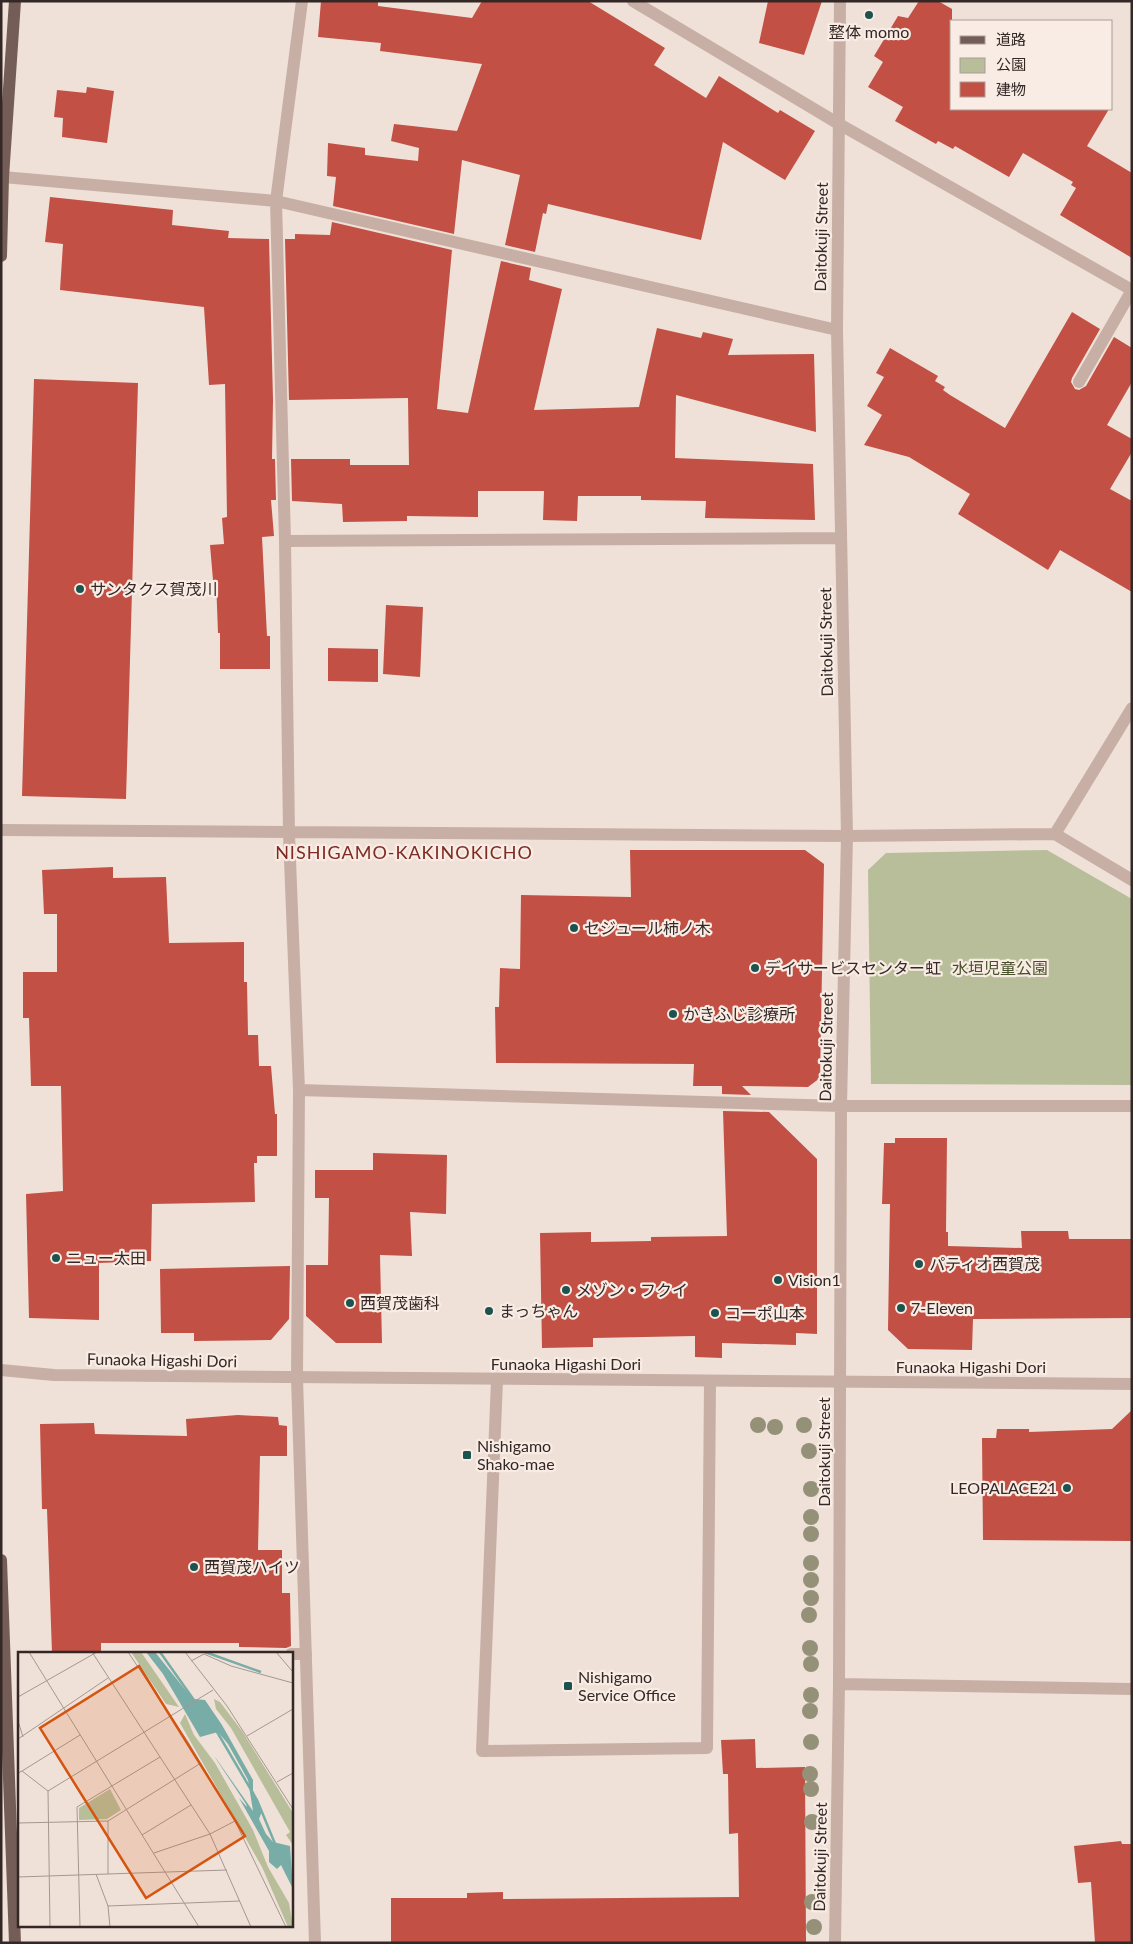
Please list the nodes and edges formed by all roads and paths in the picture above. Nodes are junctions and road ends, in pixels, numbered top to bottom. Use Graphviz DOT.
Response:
graph roads {
  1 [pos="15,1"];
  2 [pos="302,1"];
  3 [pos="633,1"];
  4 [pos="840,1"];
  5 [pos="839,124"];
  6 [pos="3,177"];
  7 [pos="276,201"];
  8 [pos="1,256"];
  9 [pos="1132,290"];
  10 [pos="837,330"];
  11 [pos="1079,382"];
  12 [pos="840,538"];
  13 [pos="285,541"];
  14 [pos="1132,708"];
  15 [pos="1,830"];
  16 [pos="289,834"];
  17 [pos="1055,834"];
  18 [pos="847,836"];
  19 [pos="1132,880"];
  20 [pos="299,1090"];
  21 [pos="841,1106"];
  22 [pos="1132,1106"];
  23 [pos="1,1370"];
  24 [pos="297,1378"];
  25 [pos="497,1380"];
  26 [pos="710,1380"];
  27 [pos="841,1381"];
  28 [pos="1132,1384"];
  29 [pos="1,1560"];
  30 [pos="292,1654"];
  31 [pos="306,1654"];
  32 [pos="839,1684"];
  33 [pos="1132,1689"];
  34 [pos="15,1943"];
  35 [pos="315,1943"];
  36 [pos="835,1943"];
  1 -- 6 [label="main road"];
  2 -- 7 [label="street"];
  3 -- 5 [label="street"];
  4 -- 5 [label="street, Daitokuji Street"];
  5 -- 9 [label="street"];
  5 -- 10 [label="street, Daitokuji Street"];
  6 -- 7 [label="street"];
  6 -- 8 [label="main road"];
  7 -- 10 [label="street"];
  7 -- 13 [label="street"];
  9 -- 11 [label="street"];
  10 -- 12 [label="street, Daitokuji Street"];
  12 -- 13 [label="street"];
  12 -- 18 [label="street, Daitokuji Street"];
  13 -- 16 [label="street"];
  14 -- 17 [label="street"];
  15 -- 16 [label="street"];
  16 -- 18 [label="street"];
  16 -- 20 [label="street"];
  17 -- 18 [label="street"];
  17 -- 19 [label="street"];
  18 -- 21 [label="street, Daitokuji Street"];
  20 -- 21 [label="street"];
  20 -- 24 [label="street"];
  21 -- 22 [label="street"];
  21 -- 27 [label="street, Daitokuji Street"];
  23 -- 24 [label="street, Funaoka Higashi Dori"];
  24 -- 25 [label="street, Funaoka Higashi Dori"];
  24 -- 31 [label="street"];
  25 -- 26 [label="street, Funaoka Higashi Dori"];
  25 -- 26 [label="street"];
  26 -- 27 [label="street, Funaoka Higashi Dori"];
  27 -- 28 [label="street, Funaoka Higashi Dori"];
  27 -- 32 [label="street, Daitokuji Street"];
  29 -- 34 [label="main road"];
  30 -- 31 [label="street"];
  31 -- 35 [label="street"];
  32 -- 33 [label="street"];
  32 -- 36 [label="street, Daitokuji Street"];
}
